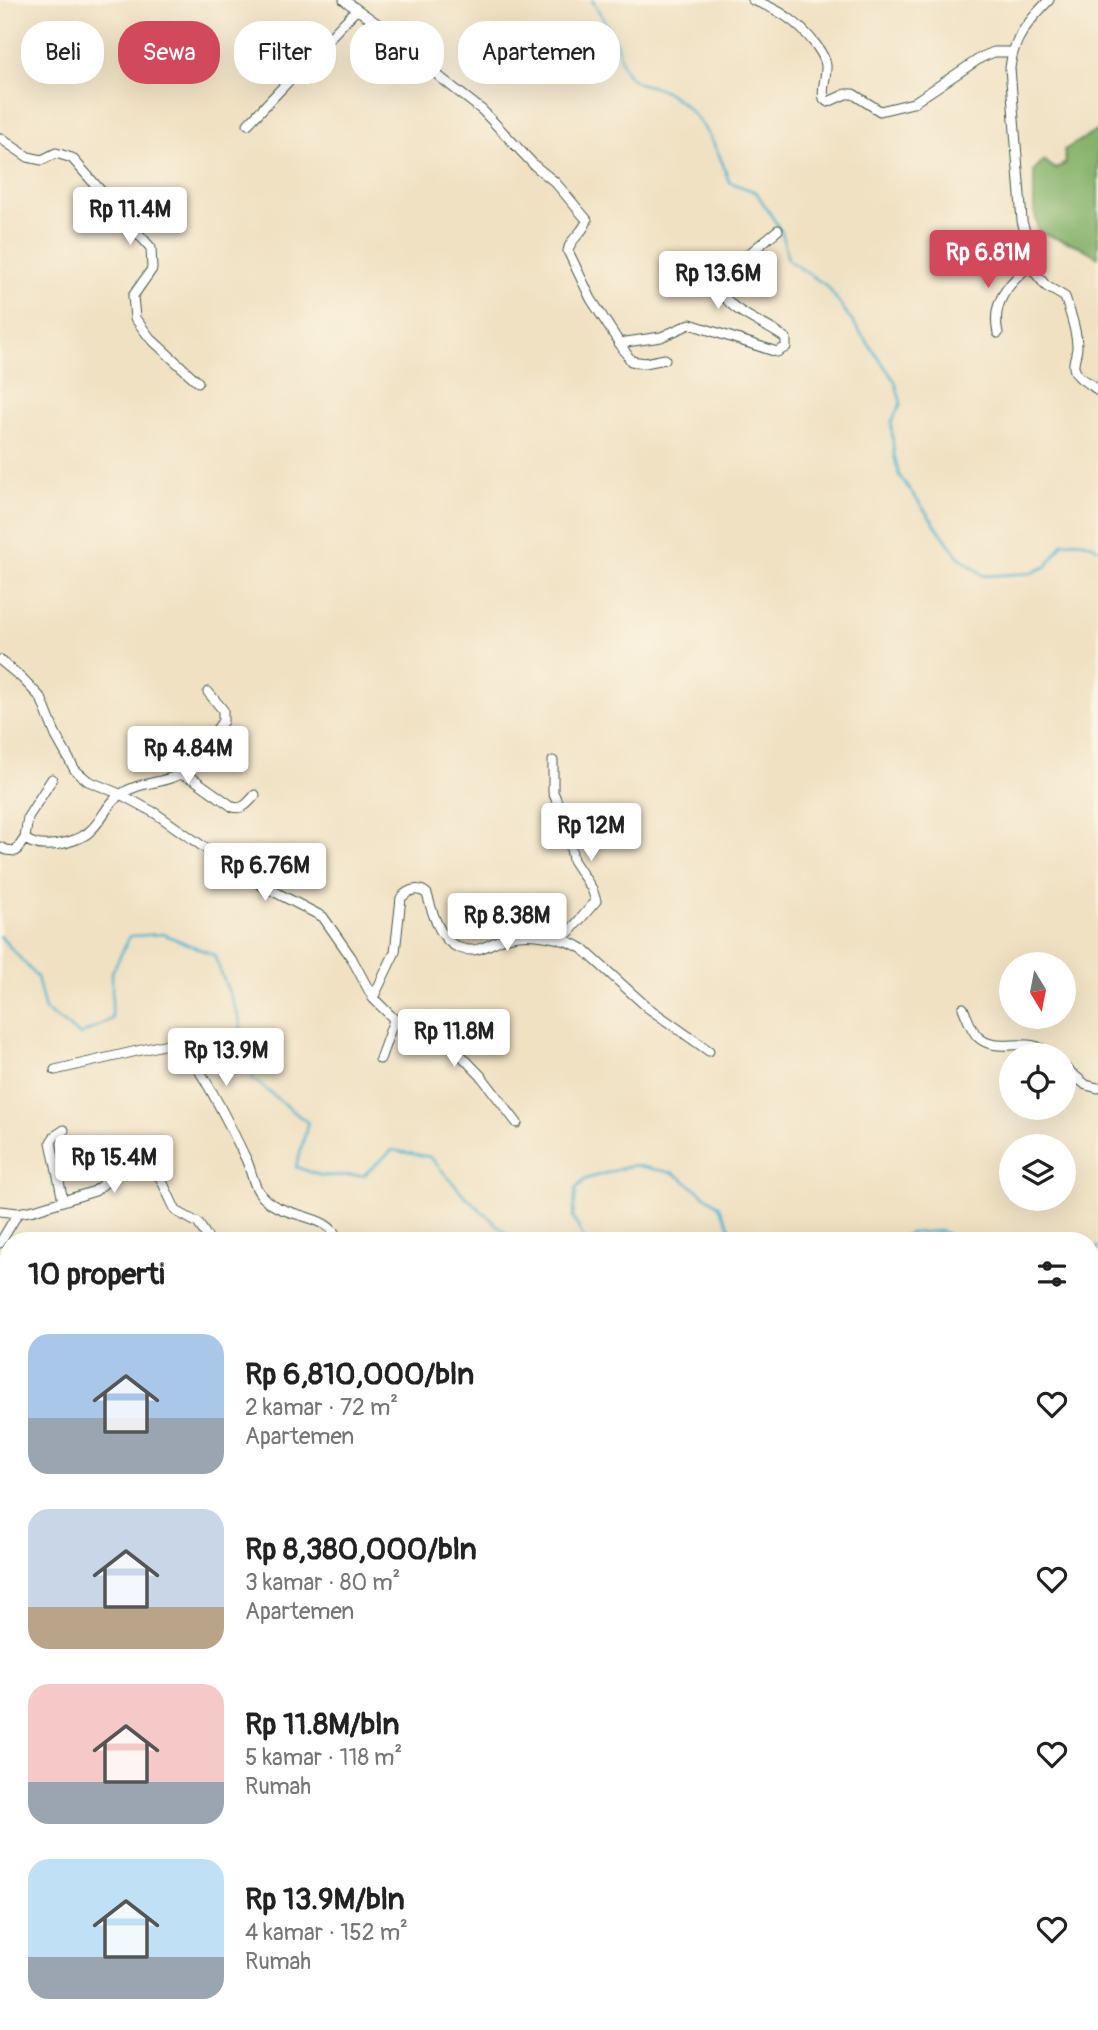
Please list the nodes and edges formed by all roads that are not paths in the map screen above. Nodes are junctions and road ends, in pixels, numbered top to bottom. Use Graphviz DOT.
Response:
graph roads {
  1 [pos="344,0"];
  2 [pos="753,0"];
  3 [pos="1049,0"];
  4 [pos="356,10"];
  5 [pos="1012,52"];
  6 [pos="248,124"];
  7 [pos="0,138"];
  8 [pos="778,230"];
  9 [pos="1029,266"];
  10 [pos="998,333"];
  11 [pos="620,343"];
  12 [pos="665,359"];
  13 [pos="198,382"];
  14 [pos="1098,391"];
  15 [pos="0,660"];
  16 [pos="208,692"];
  17 [pos="553,761"];
  18 [pos="180,774"];
  19 [pos="52,779"];
  20 [pos="120,794"];
  21 [pos="255,795"];
  22 [pos="25,838"];
  23 [pos="0,847"];
  24 [pos="562,940"];
  25 [pos="373,998"];
  26 [pos="963,1008"];
  27 [pos="394,1020"];
  28 [pos="999,1044"];
  29 [pos="709,1051"];
  30 [pos="380,1059"];
  31 [pos="55,1070"];
  32 [pos="1076,1077"];
  33 [pos="1098,1088"];
  34 [pos="517,1124"];
  35 [pos="64,1130"];
  36 [pos="63,1201"];
  37 [pos="0,1212"];
  38 [pos="18,1213"];
  39 [pos="7,1232"];
  40 [pos="204,1232"];
  41 [pos="335,1232"];
  1 -- 4 [label="street"];
  2 -- 5 [label="street"];
  3 -- 5 [label="street"];
  4 -- 6 [label="street"];
  4 -- 11 [label="street"];
  5 -- 9 [label="street"];
  7 -- 13 [label="street"];
  8 -- 11 [label="street"];
  9 -- 10 [label="street"];
  9 -- 14 [label="street"];
  11 -- 12 [label="street"];
  15 -- 20 [label="street"];
  16 -- 18 [label="street"];
  17 -- 24 [label="street"];
  18 -- 20 [label="street"];
  18 -- 21 [label="street"];
  19 -- 22 [label="street"];
  20 -- 22 [label="street"];
  20 -- 25 [label="street"];
  22 -- 23 [label="street"];
  24 -- 25 [label="street"];
  24 -- 29 [label="street"];
  25 -- 27 [label="street"];
  26 -- 28 [label="street"];
  27 -- 30 [label="street"];
  27 -- 34 [label="street"];
  31 -- 41 [label="street"];
  32 -- 33 [label="street"];
  35 -- 36 [label="street"];
  36 -- 38 [label="street"];
  36 -- 40 [label="street"];
  37 -- 38 [label="street"];
  38 -- 39 [label="street"];
}
